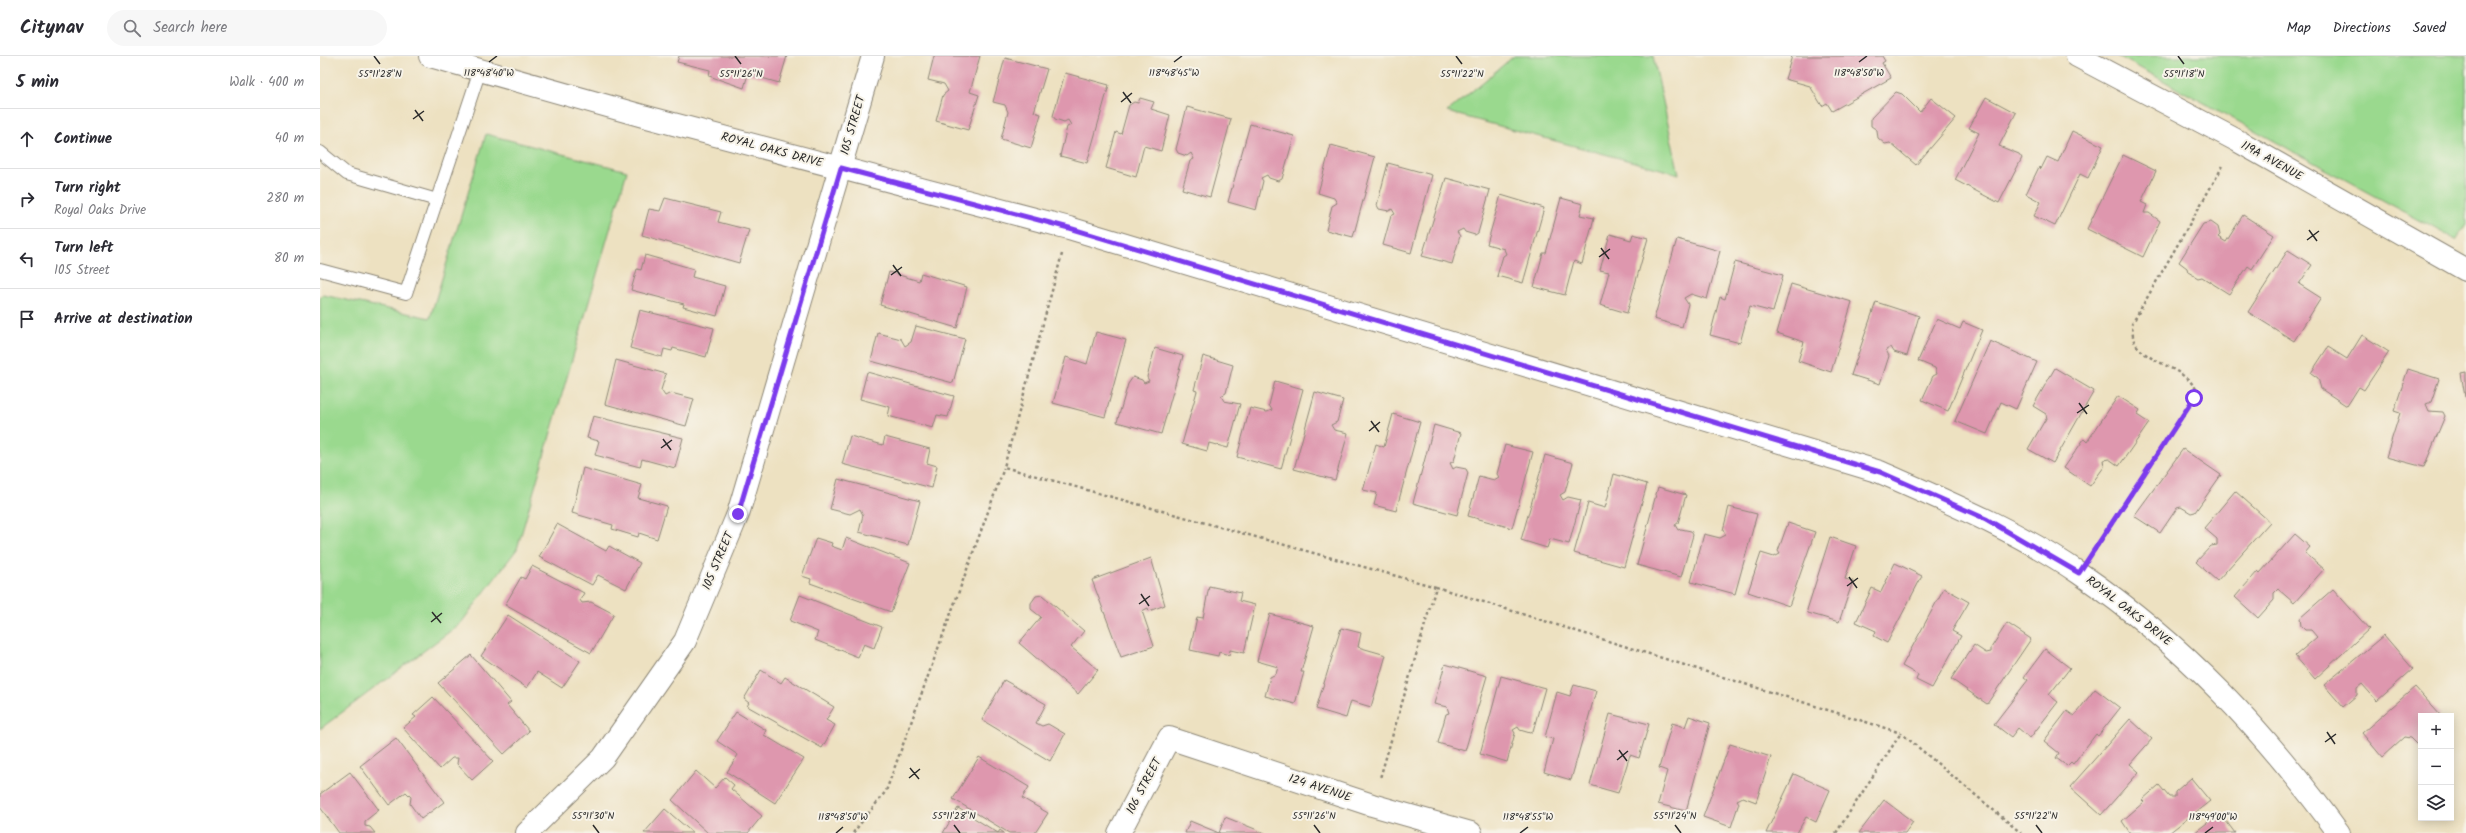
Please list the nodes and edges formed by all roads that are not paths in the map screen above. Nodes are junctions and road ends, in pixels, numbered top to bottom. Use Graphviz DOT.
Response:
graph roads {
  1 [pos="430,56"];
  2 [pos="873,56"];
  3 [pos="2077,56"];
  4 [pos="480,70"];
  5 [pos="320,152"];
  6 [pos="841,168"];
  7 [pos="437,200"];
  8 [pos="320,270"];
  9 [pos="2466,270"];
  10 [pos="1169,738"];
  11 [pos="527,833"];
  12 [pos="1119,833"];
  13 [pos="1471,833"];
  14 [pos="2339,833"];
  1 -- 4 [label="street, ROYAL OAKS DRIVE"];
  2 -- 6 [label="street, 105 STREET"];
  3 -- 9 [label="street, 119A AVENUE"];
  4 -- 6 [label="street, ROYAL OAKS DRIVE"];
  4 -- 7 [label="lane"];
  5 -- 7 [label="lane"];
  6 -- 11 [label="street, 105 STREET"];
  6 -- 14 [label="street, ROYAL OAKS DRIVE"];
  7 -- 8 [label="lane"];
  10 -- 12 [label="street, 106 STREET"];
  10 -- 13 [label="street, 124 AVENUE"];
}
